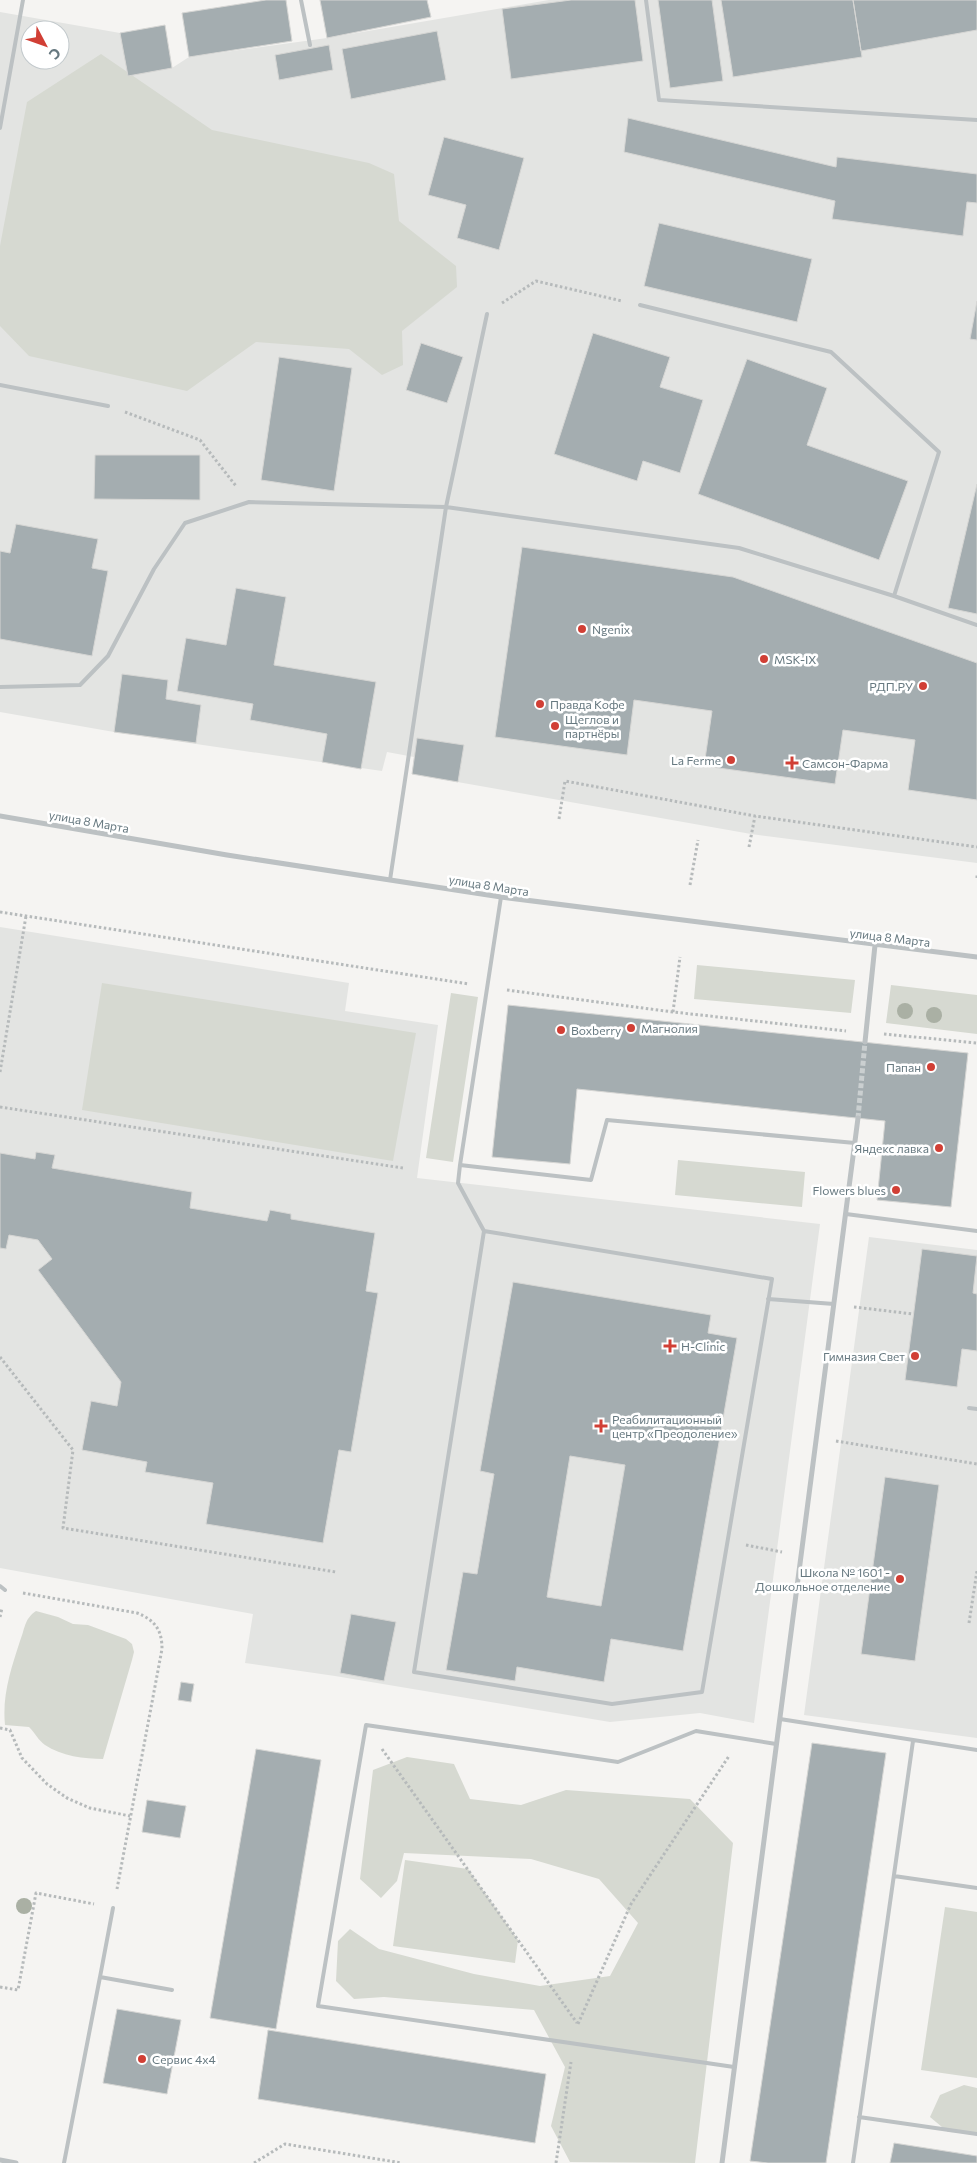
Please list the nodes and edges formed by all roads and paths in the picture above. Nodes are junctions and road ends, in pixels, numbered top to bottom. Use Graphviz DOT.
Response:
graph roads {
  1 [pos="23,0"];
  2 [pos="301,0"];
  3 [pos="646,0"];
  4 [pos="310,45"];
  5 [pos="977,120"];
  6 [pos="0,128"];
  7 [pos="640,304"];
  8 [pos="487,314"];
  9 [pos="0,385"];
  10 [pos="108,406"];
  11 [pos="249,502"];
  12 [pos="446,507"];
  13 [pos="894,596"];
  14 [pos="977,625"];
  15 [pos="0,687"];
  16 [pos="0,816"];
  17 [pos="755,816"];
  18 [pos="559,819"];
  19 [pos="698,840"];
  20 [pos="749,847"];
  21 [pos="977,847"];
  22 [pos="390,880"];
  23 [pos="690,884"];
  24 [pos="502,898"];
  25 [pos="0,912"];
  26 [pos="26,916"];
  27 [pos="875,945"];
  28 [pos="680,957"];
  29 [pos="977,957"];
  30 [pos="489,987"];
  31 [pos="673,1012"];
  32 [pos="866,1033"];
  33 [pos="865,1042"];
  34 [pos="977,1043"];
  35 [pos="0,1072"];
  36 [pos="0,1107"];
  37 [pos="858,1118"];
  38 [pos="855,1143"];
  39 [pos="460,1164"];
  40 [pos="402,1168"];
  41 [pos="846,1214"];
  42 [pos="977,1231"];
  43 [pos="484,1232"];
  44 [pos="768,1299"];
  45 [pos="834,1304"];
  46 [pos="850,1307"];
  47 [pos="913,1314"];
  48 [pos="0,1357"];
  49 [pos="969,1408"];
  50 [pos="977,1409"];
  51 [pos="841,1442"];
  52 [pos="977,1464"];
  53 [pos="977,1571"];
  54 [pos="336,1572"];
  55 [pos="0,1586"];
  56 [pos="5,1590"];
  57 [pos="968,1623"];
  58 [pos="780,1719"];
  59 [pos="366,1726"];
  60 [pos="0,1728"];
  61 [pos="742,1738"];
  62 [pos="913,1741"];
  63 [pos="776,1744"];
  64 [pos="977,1750"];
  65 [pos="130,1816"];
  66 [pos="894,1876"];
  67 [pos="977,1888"];
  68 [pos="113,1908"];
  69 [pos="100,1977"];
  70 [pos="0,1987"];
  71 [pos="172,1990"];
  72 [pos="578,2023"];
  73 [pos="574,2045"];
  74 [pos="734,2067"];
  75 [pos="859,2118"];
  76 [pos="977,2134"];
  77 [pos="0,2160"];
  78 [pos="16,2163"];
  79 [pos="64,2163"];
  80 [pos="254,2163"];
  81 [pos="402,2163"];
  82 [pos="556,2163"];
  83 [pos="722,2163"];
  84 [pos="853,2163"];
  1 -- 6 [label="lane"];
  2 -- 4 [label="lane"];
  3 -- 5 [label="lane"];
  7 -- 8 [label="path"];
  7 -- 13 [label="lane"];
  8 -- 12 [label="lane"];
  9 -- 10 [label="lane"];
  10 -- 11 [label="path"];
  11 -- 12 [label="lane"];
  11 -- 15 [label="lane"];
  12 -- 13 [label="lane"];
  12 -- 22 [label="lane"];
  13 -- 14 [label="lane"];
  16 -- 22 [label="street, улица 8 Марта"];
  17 -- 18 [label="path"];
  17 -- 20 [label="path"];
  17 -- 21 [label="path"];
  19 -- 23 [label="path"];
  22 -- 24 [label="street, улица 8 Марта"];
  24 -- 27 [label="street, улица 8 Марта"];
  24 -- 30 [label="lane"];
  25 -- 26 [label="path"];
  26 -- 30 [label="path"];
  26 -- 35 [label="path"];
  27 -- 29 [label="street, улица 8 Марта"];
  27 -- 32 [label="street"];
  28 -- 31 [label="path"];
  30 -- 31 [label="path"];
  30 -- 39 [label="lane"];
  31 -- 32 [label="path"];
  32 -- 33 [label="street"];
  32 -- 34 [label="path"];
  36 -- 40 [label="path"];
  37 -- 38 [label="street"];
  38 -- 39 [label="lane"];
  38 -- 41 [label="street"];
  39 -- 43 [label="lane"];
  41 -- 42 [label="lane"];
  41 -- 45 [label="street"];
  43 -- 44 [label="lane"];
  43 -- 44 [label="lane"];
  44 -- 45 [label="lane"];
  45 -- 58 [label="street"];
  46 -- 47 [label="path"];
  48 -- 54 [label="path"];
  49 -- 50 [label="lane"];
  51 -- 52 [label="path"];
  53 -- 57 [label="path"];
  55 -- 56 [label="lane"];
  56 -- 65 [label="path"];
  58 -- 62 [label="lane"];
  58 -- 63 [label="street"];
  59 -- 61 [label="lane"];
  59 -- 72 [label="path"];
  59 -- 73 [label="lane"];
  60 -- 65 [label="path"];
  61 -- 63 [label="lane"];
  61 -- 72 [label="path"];
  62 -- 64 [label="lane"];
  62 -- 66 [label="lane"];
  63 -- 74 [label="street"];
  65 -- 68 [label="path"];
  66 -- 67 [label="lane"];
  66 -- 75 [label="lane"];
  68 -- 69 [label="lane"];
  68 -- 70 [label="path"];
  69 -- 71 [label="lane"];
  69 -- 79 [label="lane"];
  72 -- 73 [label="path"];
  73 -- 74 [label="lane"];
  73 -- 82 [label="path"];
  74 -- 83 [label="street"];
  75 -- 76 [label="lane"];
  75 -- 84 [label="lane"];
  77 -- 78 [label="street"];
  80 -- 81 [label="path"];
}
